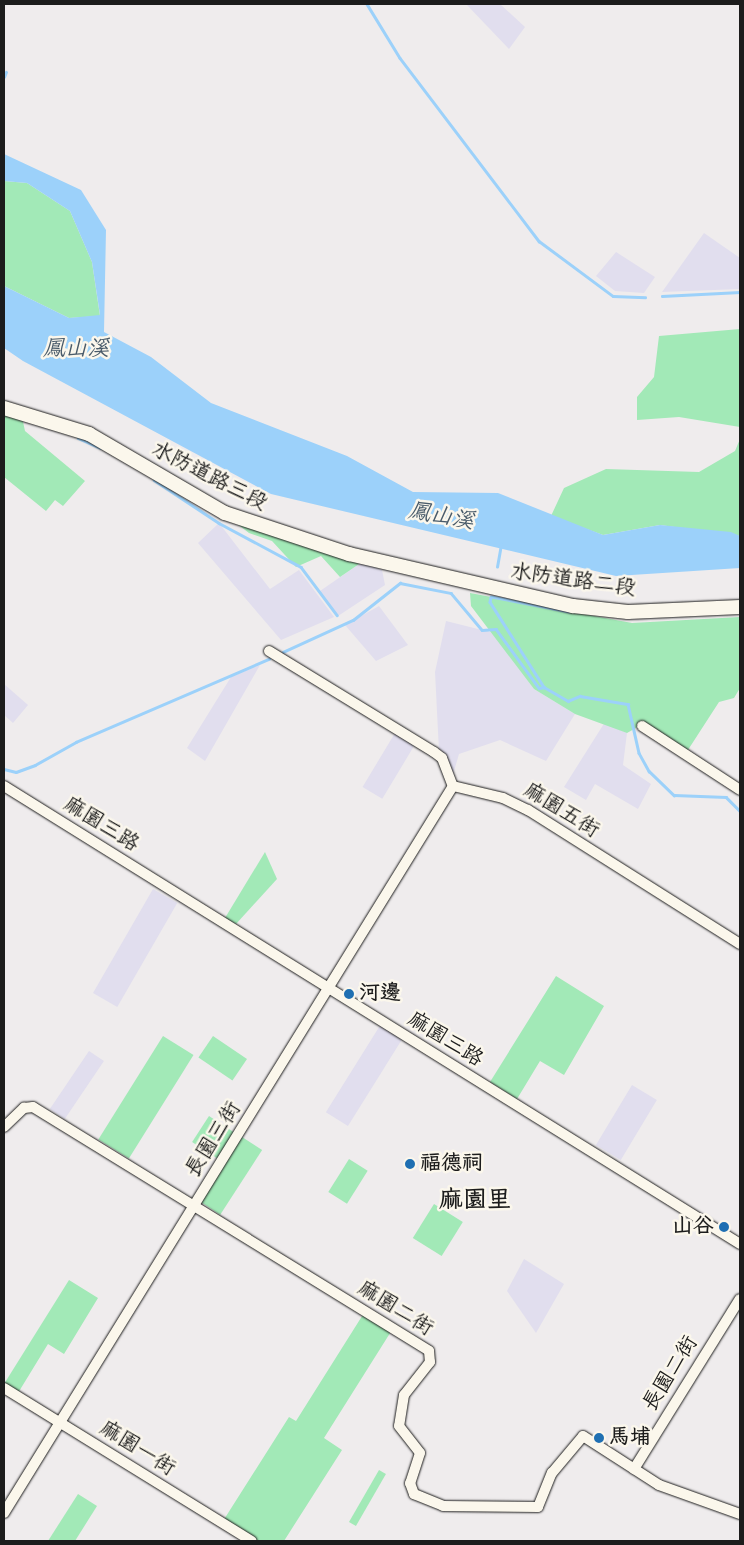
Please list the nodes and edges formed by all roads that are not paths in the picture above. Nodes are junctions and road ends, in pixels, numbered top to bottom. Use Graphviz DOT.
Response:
graph roads {
  1 [pos="4,408"];
  2 [pos="402,568"];
  3 [pos="740,607"];
  4 [pos="269,651"];
  5 [pos="642,726"];
  6 [pos="4,786"];
  7 [pos="453,786"];
  8 [pos="740,790"];
  9 [pos="740,944"];
  10 [pos="330,990"];
  11 [pos="4,1127"];
  12 [pos="195,1206"];
  13 [pos="740,1244"];
  14 [pos="740,1299"];
  15 [pos="4,1388"];
  16 [pos="60,1423"];
  17 [pos="634,1469"];
  18 [pos="4,1513"];
  19 [pos="740,1514"];
  20 [pos="252,1541"];
  1 -- 2 [label="street, 水防道路三段"];
  2 -- 3 [label="street, 水防道路二段"];
  4 -- 7 [label="street"];
  5 -- 8 [label="street"];
  6 -- 10 [label="street, 麻園三路"];
  7 -- 9 [label="street, 麻園五街"];
  7 -- 10 [label="street, 長園三街"];
  10 -- 12 [label="street, 長園三街"];
  10 -- 13 [label="street, 麻園三路"];
  11 -- 12 [label="street, 麻園二街"];
  12 -- 16 [label="street, 長園三街"];
  12 -- 17 [label="street, 麻園二街"];
  14 -- 17 [label="street, 長園二街"];
  15 -- 16 [label="street, 麻園一街"];
  16 -- 18 [label="street, 長園三街"];
  16 -- 20 [label="street, 麻園一街"];
  17 -- 19 [label="street, 麻園二街"];
}
